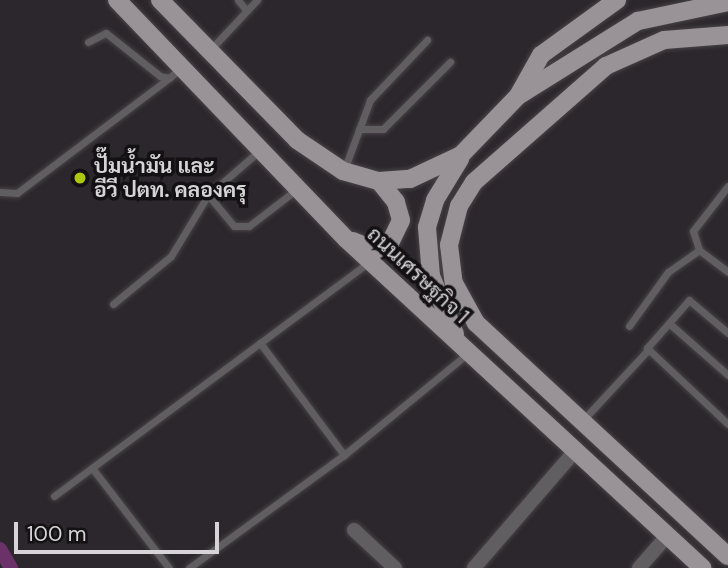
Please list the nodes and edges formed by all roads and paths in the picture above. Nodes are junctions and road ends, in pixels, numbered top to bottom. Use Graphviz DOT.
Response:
graph roads {
  1 [pos="117,0"];
  2 [pos="160,0"];
  3 [pos="238,0"];
  4 [pos="257,0"];
  5 [pos="617,0"];
  6 [pos="728,2"];
  7 [pos="247,10"];
  8 [pos="728,35"];
  9 [pos="427,40"];
  10 [pos="88,42"];
  11 [pos="209,50"];
  12 [pos="450,62"];
  13 [pos="175,73"];
  14 [pos="519,96"];
  15 [pos="359,129"];
  16 [pos="483,138"];
  17 [pos="260,150"];
  18 [pos="343,171"];
  19 [pos="379,181"];
  20 [pos="728,186"];
  21 [pos="298,189"];
  22 [pos="0,192"];
  23 [pos="208,195"];
  24 [pos="345,239"];
  25 [pos="699,250"];
  26 [pos="370,262"];
  27 [pos="728,272"];
  28 [pos="114,304"];
  29 [pos="670,325"];
  30 [pos="629,326"];
  31 [pos="728,333"];
  32 [pos="260,343"];
  33 [pos="648,350"];
  34 [pos="467,354"];
  35 [pos="487,371"];
  36 [pos="728,375"];
  37 [pos="582,421"];
  38 [pos="728,424"];
  39 [pos="574,452"];
  40 [pos="344,455"];
  41 [pos="92,468"];
  42 [pos="54,496"];
  43 [pos="354,530"];
  44 [pos="668,535"];
  45 [pos="728,556"];
  46 [pos="169,568"];
  47 [pos="189,568"];
  48 [pos="395,568"];
  49 [pos="474,568"];
  50 [pos="639,568"];
  51 [pos="703,568"];
  1 -- 13 [label="main road, ถนนเศรษฐกิจ 1"];
  2 -- 11 [label="main road"];
  3 -- 7 [label="lane"];
  4 -- 7 [label="lane"];
  5 -- 14 [label="main road"];
  6 -- 14 [label="main road"];
  7 -- 11 [label="lane"];
  8 -- 37 [label="main road, ถนนเศรษฐกิจ 1"];
  9 -- 15 [label="lane"];
  10 -- 13 [label="lane"];
  11 -- 18 [label="main road"];
  12 -- 15 [label="lane"];
  13 -- 17 [label="main road, ถนนเศรษฐกิจ 1"];
  13 -- 22 [label="lane"];
  14 -- 16 [label="main road"];
  15 -- 18 [label="lane"];
  16 -- 19 [label="main road"];
  16 -- 35 [label="main road"];
  17 -- 21 [label="main road, ถนนเศรษฐกิจ 1"];
  17 -- 23 [label="lane"];
  18 -- 19 [label="main road"];
  19 -- 24 [label="main road"];
  20 -- 25 [label="lane"];
  21 -- 23 [label="lane"];
  21 -- 24 [label="main road, ถนนเศรษฐกิจ 1"];
  23 -- 28 [label="lane"];
  24 -- 26 [label="main road, ถนนเศรษฐกิจ 1"];
  25 -- 27 [label="lane"];
  25 -- 30 [label="lane"];
  26 -- 32 [label="lane"];
  26 -- 34 [label="main road, ถนนเศรษฐกิจ 1"];
  29 -- 31 [label="lane"];
  29 -- 33 [label="lane"];
  29 -- 36 [label="lane"];
  32 -- 40 [label="lane"];
  32 -- 41 [label="lane"];
  33 -- 37 [label="lane"];
  33 -- 38 [label="lane"];
  34 -- 35 [label="main road, ถนนเศรษฐกิจ 1"];
  34 -- 40 [label="lane"];
  35 -- 39 [label="main road, ถนนเศรษฐกิจ 1"];
  37 -- 45 [label="main road, ถนนเศรษฐกิจ 1"];
  39 -- 44 [label="main road, ถนนเศรษฐกิจ 1"];
  39 -- 49 [label="street"];
  40 -- 47 [label="lane"];
  41 -- 42 [label="lane"];
  41 -- 46 [label="lane"];
  43 -- 48 [label="street"];
  44 -- 50 [label="street"];
  44 -- 51 [label="main road, ถนนเศรษฐกิจ 1"];
}
